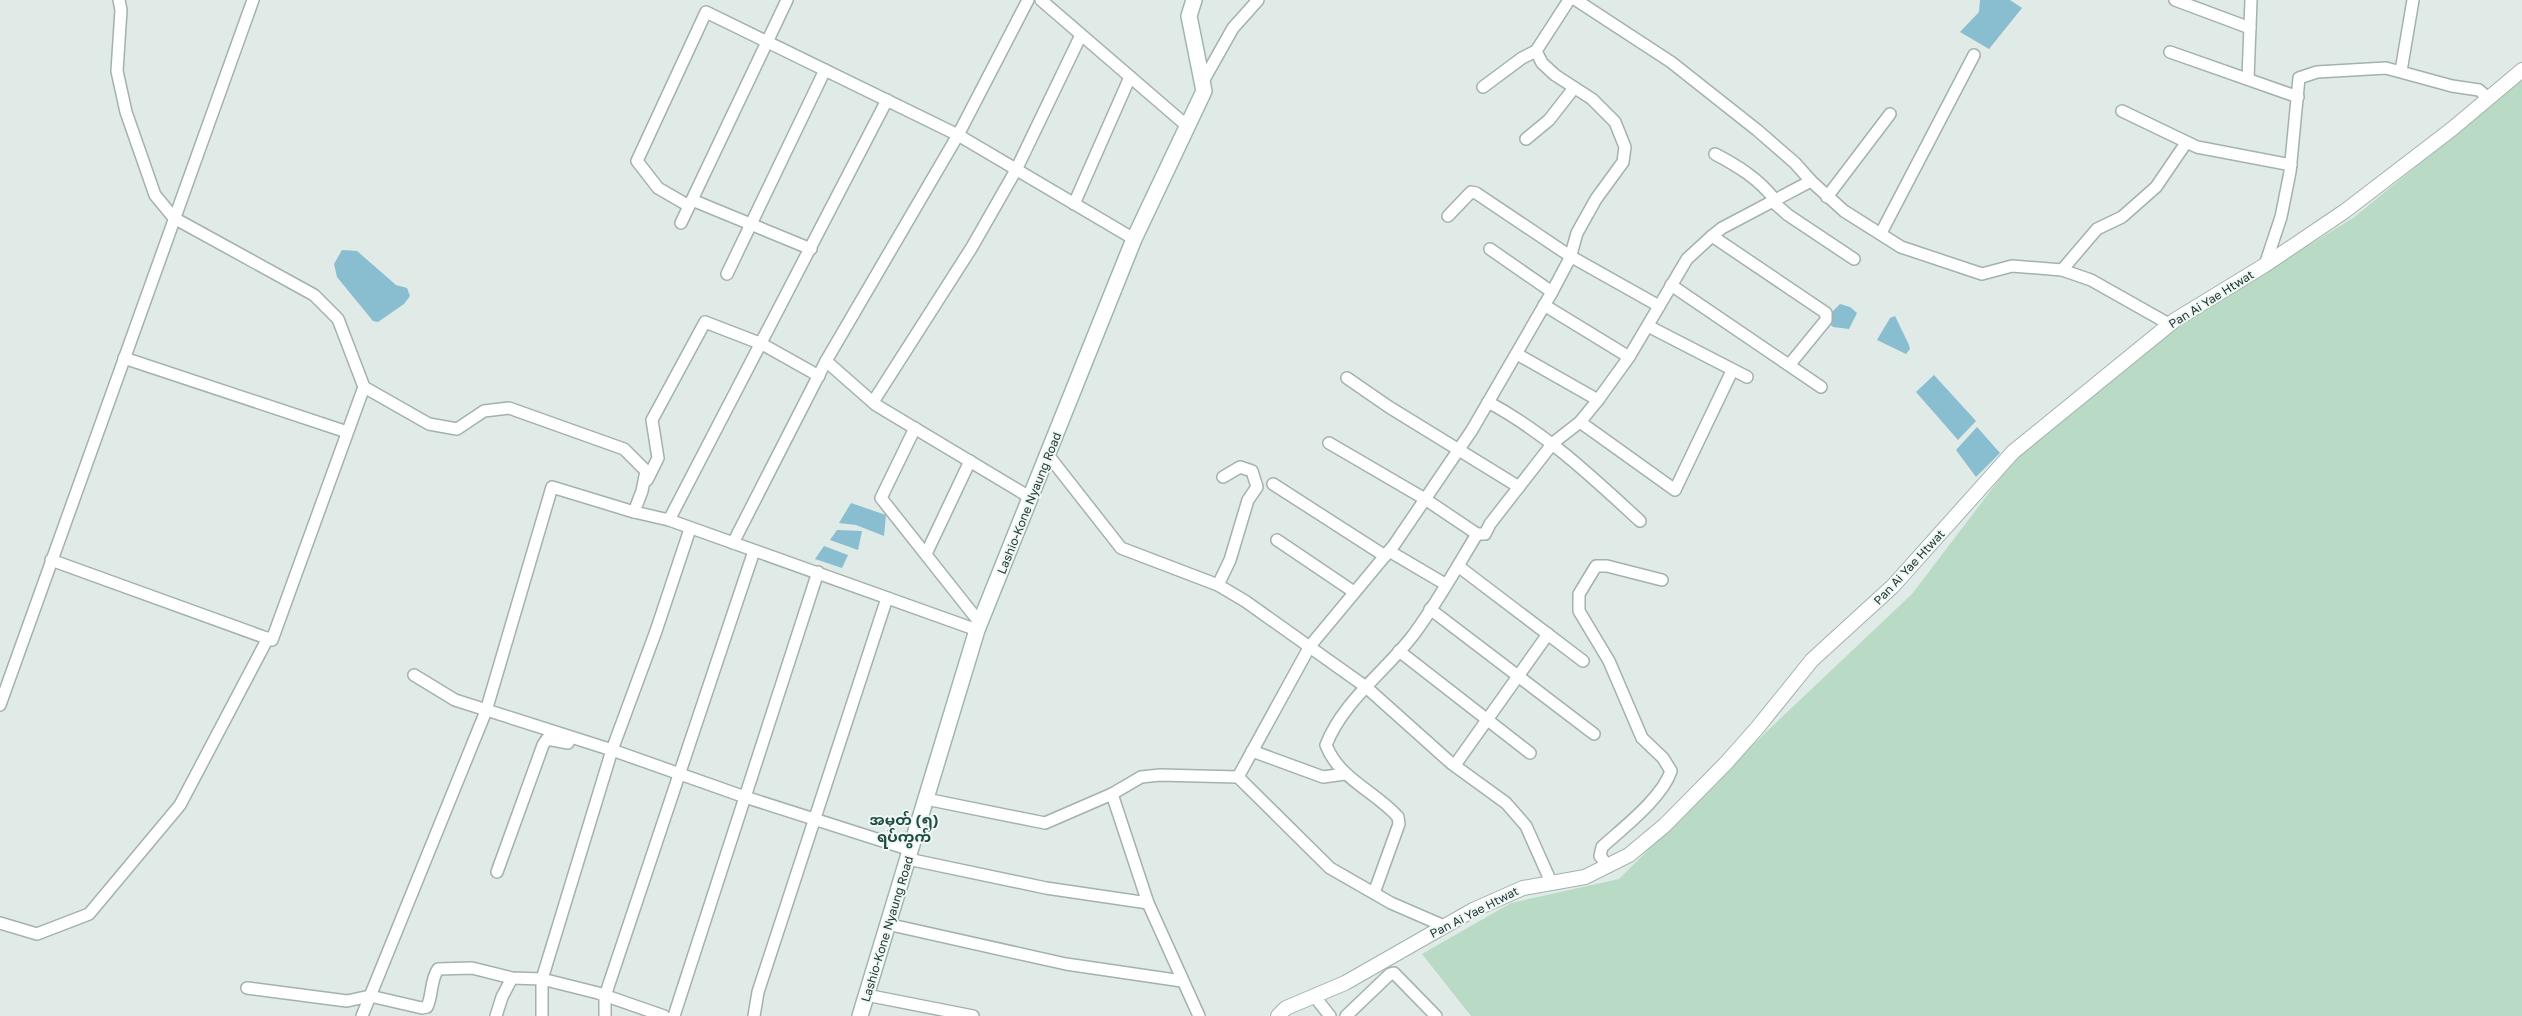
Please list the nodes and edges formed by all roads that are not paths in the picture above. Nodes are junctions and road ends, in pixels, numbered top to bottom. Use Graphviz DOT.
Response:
graph roads {
  1 [pos="119,0"];
  2 [pos="253,0"];
  3 [pos="787,0"];
  4 [pos="1028,0"];
  5 [pos="1041,0"];
  6 [pos="1194,0"];
  7 [pos="1258,0"];
  8 [pos="1570,0"];
  9 [pos="1576,0"];
  10 [pos="2175,0"];
  11 [pos="2251,0"];
  12 [pos="2413,0"];
  13 [pos="2250,28"];
  14 [pos="1081,34"];
  15 [pos="767,43"];
  16 [pos="1536,52"];
  17 [pos="2170,52"];
  18 [pos="1974,55"];
  19 [pos="825,70"];
  20 [pos="2522,70"];
  21 [pos="2401,71"];
  22 [pos="1130,77"];
  23 [pos="2248,79"];
  24 [pos="1202,83"];
  25 [pos="1484,87"];
  26 [pos="1574,88"];
  27 [pos="2298,97"];
  28 [pos="2488,98"];
  29 [pos="887,100"];
  30 [pos="2122,111"];
  31 [pos="1890,114"];
  32 [pos="1186,125"];
  33 [pos="958,135"];
  34 [pos="1526,139"];
  35 [pos="2186,143"];
  36 [pos="1715,154"];
  37 [pos="2291,165"];
  38 [pos="1016,170"];
  39 [pos="1811,181"];
  40 [pos="1827,197"];
  41 [pos="1774,200"];
  42 [pos="690,203"];
  43 [pos="1074,204"];
  44 [pos="1448,216"];
  45 [pos="174,218"];
  46 [pos="681,223"];
  47 [pos="750,225"];
  48 [pos="1881,233"];
  49 [pos="1712,236"];
  50 [pos="1134,239"];
  51 [pos="811,249"];
  52 [pos="1490,249"];
  53 [pos="1570,256"];
  54 [pos="1854,259"];
  55 [pos="2265,265"];
  56 [pos="2062,270"];
  57 [pos="727,274"];
  58 [pos="1671,285"];
  59 [pos="1552,292"];
  60 [pos="1544,305"];
  61 [pos="1659,306"];
  62 [pos="2170,324"];
  63 [pos="1648,326"];
  64 [pos="762,344"];
  65 [pos="1517,354"];
  66 [pos="1629,357"];
  67 [pos="124,358"];
  68 [pos="826,361"];
  69 [pos="1790,364"];
  70 [pos="1732,371"];
  71 [pos="819,376"];
  72 [pos="1347,378"];
  73 [pos="1747,378"];
  74 [pos="1821,386"];
  75 [pos="364,387"];
  76 [pos="1598,400"];
  77 [pos="873,402"];
  78 [pos="1488,402"];
  79 [pos="1580,422"];
  80 [pos="915,428"];
  81 [pos="347,432"];
  82 [pos="1329,443"];
  83 [pos="1553,443"];
  84 [pos="1458,448"];
  85 [pos="1048,454"];
  86 [pos="970,461"];
  87 [pos="1223,477"];
  88 [pos="1273,484"];
  89 [pos="1518,487"];
  90 [pos="642,491"];
  91 [pos="1032,498"];
  92 [pos="1425,499"];
  93 [pos="634,512"];
  94 [pos="669,520"];
  95 [pos="1640,521"];
  96 [pos="690,528"];
  97 [pos="1477,534"];
  98 [pos="1277,540"];
  99 [pos="733,543"];
  100 [pos="754,551"];
  101 [pos="926,554"];
  102 [pos="1387,554"];
  103 [pos="51,560"];
  104 [pos="1458,566"];
  105 [pos="818,572"];
  106 [pos="1662,580"];
  107 [pos="1445,584"];
  108 [pos="1218,585"];
  109 [pos="1354,592"];
  110 [pos="887,598"];
  111 [pos="1430,609"];
  112 [pos="979,627"];
  113 [pos="1548,634"];
  114 [pos="268,638"];
  115 [pos="1310,646"];
  116 [pos="1399,651"];
  117 [pos="1582,661"];
  118 [pos="414,676"];
  119 [pos="1520,676"];
  120 [pos="1366,687"];
  121 [pos="0,705"];
  122 [pos="486,711"];
  123 [pos="1489,719"];
  124 [pos="1594,734"];
  125 [pos="612,750"];
  126 [pos="1252,751"];
  127 [pos="1530,753"];
  128 [pos="1454,765"];
  129 [pos="679,774"];
  130 [pos="1345,774"];
  131 [pos="1238,777"];
  132 [pos="1112,794"];
  133 [pos="745,798"];
  134 [pos="926,799"];
  135 [pos="815,819"];
  136 [pos="909,854"];
  137 [pos="1608,866"];
  138 [pos="496,872"];
  139 [pos="1551,882"];
  140 [pos="1374,893"];
  141 [pos="1148,903"];
  142 [pos="0,923"];
  143 [pos="887,924"];
  144 [pos="1444,926"];
  145 [pos="512,978"];
  146 [pos="542,979"];
  147 [pos="1182,981"];
  148 [pos="247,988"];
  149 [pos="866,995"];
  150 [pos="370,996"];
  151 [pos="605,996"];
  152 [pos="1315,997"];
  153 [pos="1429,1014"];
  154 [pos="362,1016"];
  155 [pos="496,1016"];
  156 [pos="542,1016"];
  157 [pos="605,1016"];
  158 [pos="664,1016"];
  159 [pos="674,1016"];
  160 [pos="754,1016"];
  161 [pos="860,1016"];
  162 [pos="973,1016"];
  163 [pos="1199,1016"];
  164 [pos="1278,1016"];
  165 [pos="1330,1016"];
  166 [pos="1346,1016"];
  1 -- 45 [label="street"];
  2 -- 45 [label="street"];
  3 -- 15 [label="street"];
  4 -- 33 [label="street"];
  5 -- 14 [label="street"];
  6 -- 24 [label="main road, Lashio-Kone Nyaung Road"];
  7 -- 24 [label="street"];
  8 -- 16 [label="street"];
  9 -- 39 [label="street"];
  10 -- 13 [label="street"];
  11 -- 13 [label="street"];
  12 -- 21 [label="street"];
  13 -- 23 [label="street"];
  14 -- 22 [label="street"];
  14 -- 38 [label="street"];
  15 -- 19 [label="street"];
  15 -- 42 [label="street"];
  15 -- 42 [label="street"];
  16 -- 25 [label="street"];
  16 -- 26 [label="street"];
  17 -- 23 [label="street"];
  18 -- 48 [label="street"];
  19 -- 29 [label="street"];
  19 -- 47 [label="street"];
  20 -- 28 [label="street, Pan Ai Yae Htwat"];
  21 -- 27 [label="street"];
  21 -- 28 [label="street"];
  22 -- 32 [label="street"];
  22 -- 43 [label="street"];
  23 -- 27 [label="street"];
  24 -- 32 [label="main road, Lashio-Kone Nyaung Road"];
  26 -- 34 [label="street"];
  26 -- 53 [label="street"];
  27 -- 37 [label="street"];
  28 -- 55 [label="street, Pan Ai Yae Htwat"];
  29 -- 33 [label="street"];
  29 -- 51 [label="street"];
  30 -- 35 [label="street"];
  31 -- 40 [label="street"];
  32 -- 50 [label="main road, Lashio-Kone Nyaung Road"];
  33 -- 38 [label="street"];
  33 -- 68 [label="street"];
  35 -- 37 [label="street"];
  35 -- 56 [label="street"];
  36 -- 41 [label="street"];
  37 -- 55 [label="street"];
  38 -- 43 [label="street"];
  38 -- 77 [label="street"];
  39 -- 40 [label="street"];
  39 -- 41 [label="street"];
  40 -- 48 [label="street"];
  41 -- 49 [label="street"];
  41 -- 54 [label="street"];
  42 -- 46 [label="street"];
  42 -- 47 [label="street"];
  43 -- 50 [label="street"];
  44 -- 53 [label="street"];
  45 -- 67 [label="street"];
  45 -- 75 [label="street"];
  47 -- 51 [label="street"];
  47 -- 57 [label="street"];
  48 -- 56 [label="street"];
  49 -- 58 [label="street"];
  49 -- 69 [label="street"];
  50 -- 85 [label="main road, Lashio-Kone Nyaung Road"];
  51 -- 64 [label="street"];
  52 -- 59 [label="street"];
  53 -- 59 [label="street"];
  53 -- 61 [label="street"];
  55 -- 62 [label="street, Pan Ai Yae Htwat"];
  56 -- 62 [label="street"];
  58 -- 61 [label="street"];
  58 -- 69 [label="street"];
  59 -- 60 [label="street"];
  60 -- 65 [label="street"];
  60 -- 66 [label="street"];
  61 -- 63 [label="street"];
  62 -- 137 [label="street, Pan Ai Yae Htwat"];
  63 -- 66 [label="street"];
  63 -- 70 [label="street"];
  64 -- 71 [label="street"];
  64 -- 90 [label="street"];
  64 -- 94 [label="street"];
  65 -- 76 [label="street"];
  65 -- 78 [label="street"];
  66 -- 76 [label="street"];
  67 -- 81 [label="street"];
  67 -- 103 [label="street"];
  68 -- 71 [label="street"];
  68 -- 77 [label="street"];
  69 -- 74 [label="street"];
  70 -- 73 [label="street"];
  70 -- 79 [label="street"];
  71 -- 99 [label="street"];
  72 -- 84 [label="street"];
  75 -- 81 [label="street"];
  75 -- 90 [label="street"];
  76 -- 79 [label="street"];
  77 -- 80 [label="street"];
  78 -- 83 [label="street"];
  78 -- 84 [label="street"];
  79 -- 83 [label="street"];
  80 -- 86 [label="street"];
  80 -- 101 [label="street"];
  81 -- 114 [label="street"];
  82 -- 92 [label="street"];
  83 -- 89 [label="street"];
  83 -- 95 [label="street"];
  84 -- 89 [label="street"];
  84 -- 92 [label="street"];
  85 -- 91 [label="main road, Lashio-Kone Nyaung Road"];
  85 -- 108 [label="street"];
  86 -- 91 [label="street"];
  86 -- 101 [label="street"];
  87 -- 108 [label="street"];
  88 -- 102 [label="street"];
  89 -- 97 [label="street"];
  90 -- 93 [label="street"];
  91 -- 112 [label="main road, Lashio-Kone Nyaung Road"];
  92 -- 97 [label="street"];
  92 -- 102 [label="street"];
  93 -- 94 [label="street"];
  93 -- 122 [label="street"];
  94 -- 96 [label="street"];
  96 -- 99 [label="street"];
  96 -- 125 [label="street"];
  97 -- 104 [label="street"];
  98 -- 109 [label="street"];
  99 -- 100 [label="street"];
  100 -- 105 [label="street"];
  100 -- 129 [label="street"];
  101 -- 112 [label="street"];
  102 -- 107 [label="street"];
  102 -- 109 [label="street"];
  103 -- 114 [label="street"];
  103 -- 121 [label="street"];
  104 -- 107 [label="street"];
  104 -- 113 [label="street"];
  105 -- 110 [label="street"];
  105 -- 133 [label="street"];
  106 -- 137 [label="street"];
  107 -- 111 [label="street"];
  108 -- 115 [label="street"];
  109 -- 115 [label="street"];
  110 -- 112 [label="street"];
  110 -- 135 [label="street"];
  111 -- 116 [label="street"];
  111 -- 119 [label="street"];
  112 -- 134 [label="main road, Lashio-Kone Nyaung Road"];
  113 -- 117 [label="street"];
  113 -- 119 [label="street"];
  114 -- 142 [label="street"];
  115 -- 120 [label="street"];
  115 -- 126 [label="street"];
  116 -- 120 [label="street"];
  116 -- 123 [label="street"];
  118 -- 122 [label="street"];
  119 -- 123 [label="street"];
  119 -- 124 [label="street"];
  120 -- 128 [label="street"];
  120 -- 130 [label="street"];
  122 -- 125 [label="street"];
  122 -- 150 [label="street"];
  123 -- 127 [label="street"];
  123 -- 128 [label="street"];
  125 -- 129 [label="street"];
  125 -- 138 [label="street"];
  125 -- 146 [label="street"];
  126 -- 130 [label="street"];
  126 -- 131 [label="street"];
  128 -- 139 [label="street"];
  129 -- 133 [label="street"];
  129 -- 151 [label="street"];
  130 -- 140 [label="street"];
  131 -- 132 [label="street"];
  131 -- 140 [label="street"];
  132 -- 134 [label="street"];
  132 -- 141 [label="street"];
  133 -- 135 [label="street"];
  133 -- 159 [label="street"];
  134 -- 136 [label="main road, Lashio-Kone Nyaung Road"];
  135 -- 136 [label="street"];
  135 -- 160 [label="street"];
  136 -- 141 [label="street"];
  136 -- 143 [label="main road, Lashio-Kone Nyaung Road"];
  137 -- 139 [label="street, Pan Ai Yae Htwat"];
  139 -- 144 [label="street, Pan Ai Yae Htwat"];
  140 -- 144 [label="street"];
  141 -- 147 [label="street"];
  143 -- 147 [label="street"];
  143 -- 149 [label="main road, Lashio-Kone Nyaung Road"];
  144 -- 152 [label="street, Pan Ai Yae Htwat"];
  145 -- 146 [label="street"];
  145 -- 150 [label="street"];
  145 -- 155 [label="street"];
  146 -- 151 [label="street"];
  146 -- 156 [label="street"];
  147 -- 163 [label="street"];
  148 -- 150 [label="street"];
  149 -- 161 [label="main road, Lashio-Kone Nyaung Road"];
  149 -- 162 [label="street"];
  150 -- 154 [label="street"];
  151 -- 157 [label="street"];
  151 -- 158 [label="street"];
  152 -- 164 [label="street, Pan Ai Yae Htwat"];
  152 -- 165 [label="street"];
  153 -- 166 [label="street"];
}
